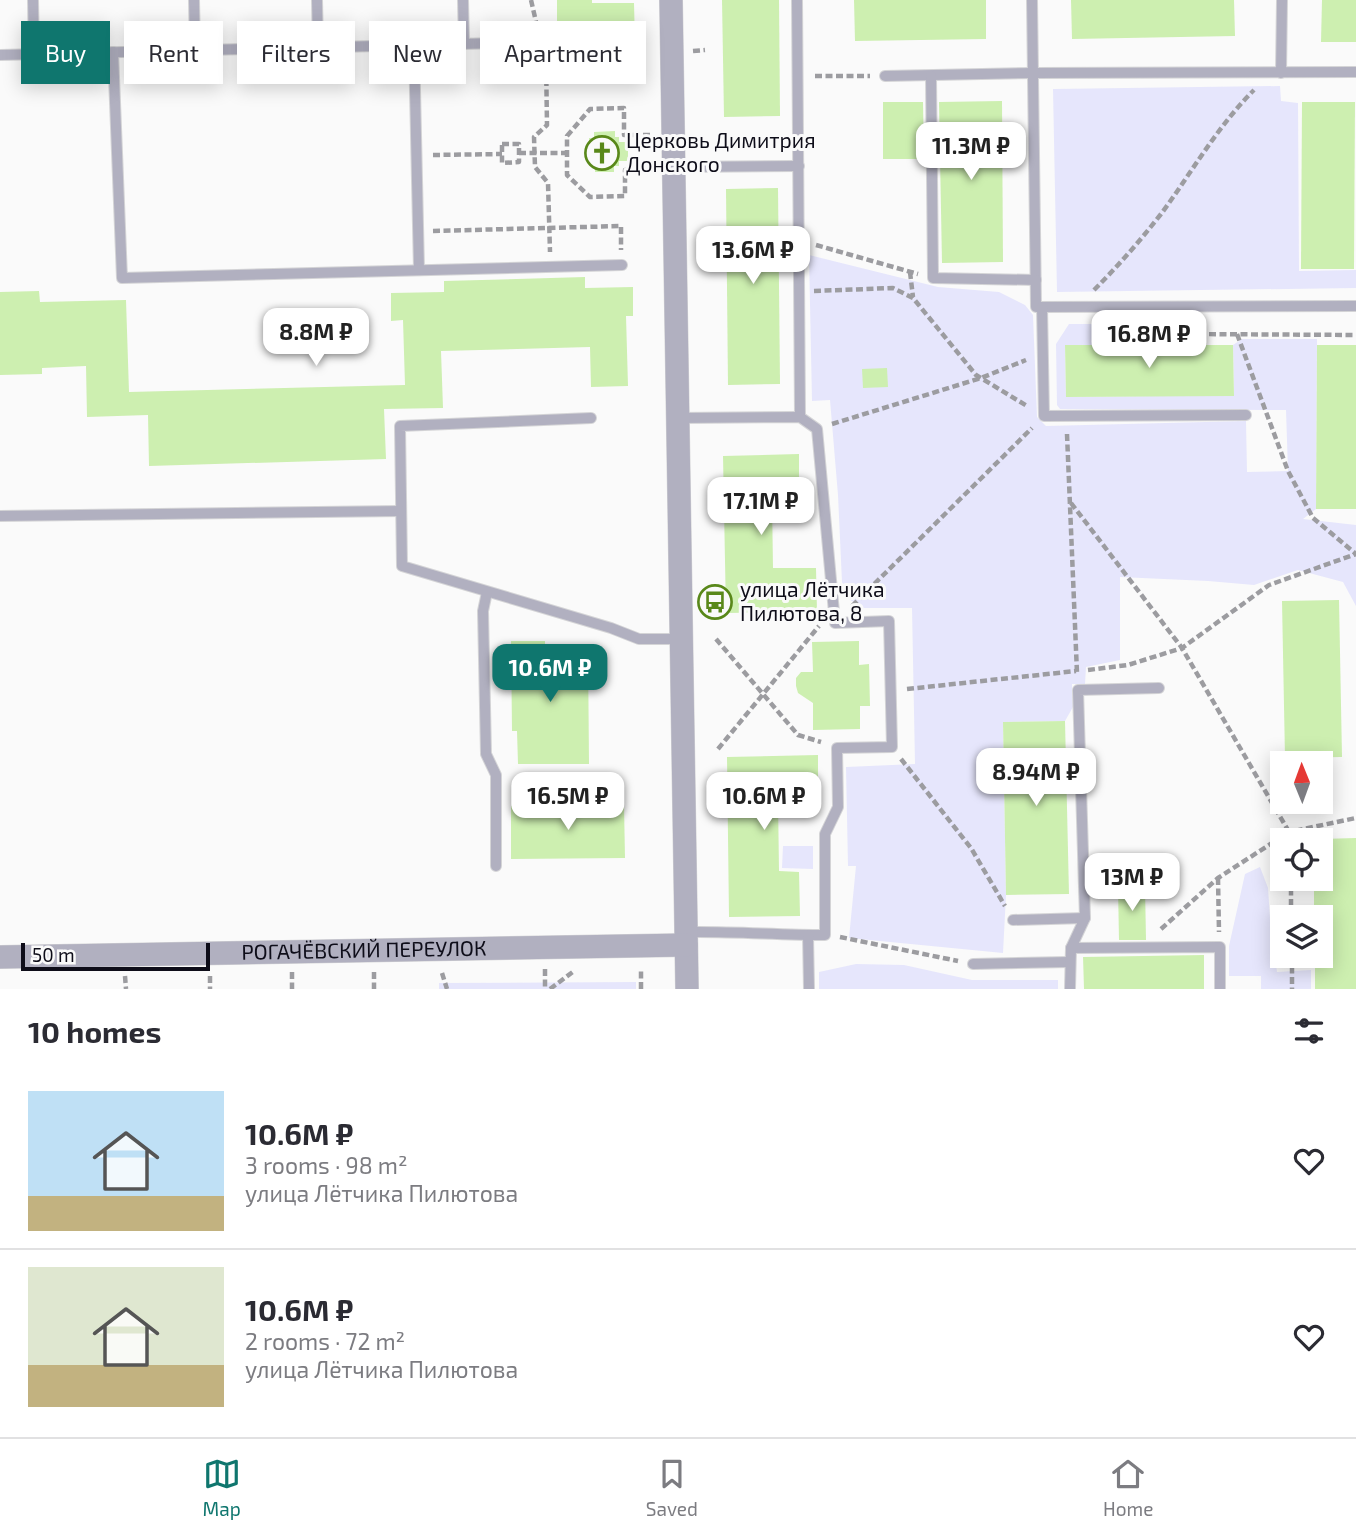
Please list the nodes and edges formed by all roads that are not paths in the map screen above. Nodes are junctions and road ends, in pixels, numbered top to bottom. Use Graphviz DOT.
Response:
graph roads {
  1 [pos="33,0"];
  2 [pos="194,0"];
  3 [pos="317,0"];
  4 [pos="463,0"];
  5 [pos="671,0"];
  6 [pos="797,0"];
  7 [pos="1032,0"];
  8 [pos="1282,0"];
  9 [pos="33,21"];
  10 [pos="194,21"];
  11 [pos="317,21"];
  12 [pos="463,21"];
  13 [pos="110,52"];
  14 [pos="113,52"];
  15 [pos="124,52"];
  16 [pos="21,54"];
  17 [pos="0,55"];
  18 [pos="1356,72"];
  19 [pos="1034,73"];
  20 [pos="1281,73"];
  21 [pos="884,76"];
  22 [pos="931,76"];
  23 [pos="415,84"];
  24 [pos="799,166"];
  25 [pos="663,168"];
  26 [pos="622,265"];
  27 [pos="419,270"];
  28 [pos="1035,280"];
  29 [pos="1356,306"];
  30 [pos="1042,307"];
  31 [pos="1246,415"];
  32 [pos="800,417"];
  33 [pos="592,418"];
  34 [pos="678,418"];
  35 [pos="401,511"];
  36 [pos="0,516"];
  37 [pos="487,592"];
  38 [pos="681,639"];
  39 [pos="1159,688"];
  40 [pos="496,866"];
  41 [pos="1084,918"];
  42 [pos="1013,920"];
  43 [pos="808,935"];
  44 [pos="686,938"];
  45 [pos="1071,948"];
  46 [pos="0,957"];
  47 [pos="1069,962"];
  48 [pos="972,964"];
  49 [pos="687,989"];
  50 [pos="809,989"];
  51 [pos="1070,989"];
  52 [pos="1220,989"];
  1 -- 9 [label="lane"];
  2 -- 10 [label="lane"];
  3 -- 11 [label="lane"];
  4 -- 12 [label="lane"];
  5 -- 25 [label="street"];
  6 -- 24 [label="lane"];
  7 -- 19 [label="lane"];
  8 -- 20 [label="lane"];
  13 -- 14 [label="lane"];
  14 -- 15 [label="lane"];
  14 -- 27 [label="lane"];
  16 -- 17 [label="lane"];
  18 -- 20 [label="lane"];
  19 -- 20 [label="lane"];
  19 -- 22 [label="lane"];
  19 -- 28 [label="lane"];
  21 -- 22 [label="lane"];
  22 -- 28 [label="lane"];
  23 -- 27 [label="lane"];
  24 -- 25 [label="lane"];
  24 -- 32 [label="lane"];
  25 -- 34 [label="street"];
  26 -- 27 [label="lane"];
  28 -- 30 [label="lane"];
  29 -- 30 [label="lane"];
  30 -- 31 [label="lane"];
  32 -- 34 [label="lane"];
  32 -- 43 [label="lane"];
  33 -- 35 [label="lane"];
  34 -- 38 [label="street"];
  35 -- 36 [label="lane"];
  35 -- 37 [label="lane"];
  37 -- 38 [label="lane"];
  37 -- 40 [label="lane"];
  38 -- 44 [label="street"];
  39 -- 41 [label="lane"];
  41 -- 42 [label="lane"];
  41 -- 45 [label="lane"];
  43 -- 44 [label="lane"];
  43 -- 50 [label="lane"];
  44 -- 46 [label="street, РОГАЧЁВСКИЙ ПЕРЕУЛОК"];
  44 -- 49 [label="street"];
  45 -- 47 [label="lane"];
  45 -- 52 [label="lane"];
  47 -- 48 [label="lane"];
  47 -- 51 [label="lane"];
}
